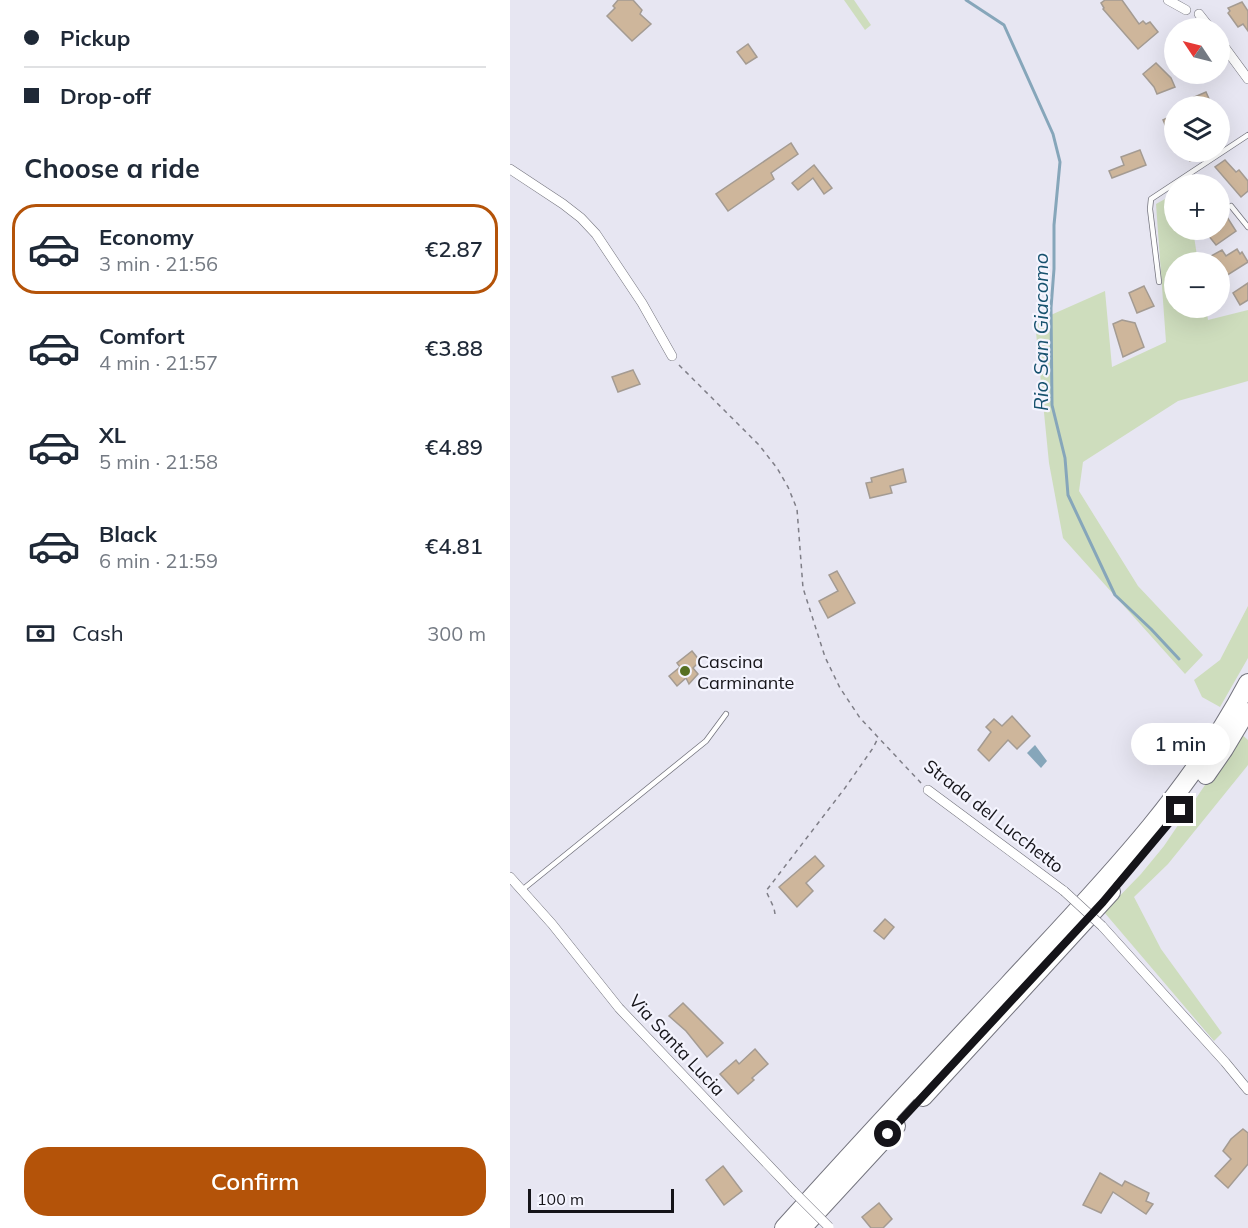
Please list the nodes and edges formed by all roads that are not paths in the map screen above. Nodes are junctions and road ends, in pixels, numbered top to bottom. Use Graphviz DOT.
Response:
graph roads {
  1 [pos="1168,0"];
  2 [pos="1186,10"];
  3 [pos="1199,14"];
  4 [pos="1202,18"];
  5 [pos="1230,55"];
  6 [pos="1248,79"];
  7 [pos="1248,135"];
  8 [pos="510,169"];
  9 [pos="1232,206"];
  10 [pos="1248,227"];
  11 [pos="1159,282"];
  12 [pos="672,356"];
  13 [pos="1248,683"];
  14 [pos="1248,708"];
  15 [pos="726,714"];
  16 [pos="928,790"];
  17 [pos="510,877"];
  18 [pos="522,890"];
  19 [pos="1248,1090"];
  20 [pos="829,1227"];
  21 [pos="784,1228"];
  22 [pos="802,1228"];
  1 -- 2 [label="street"];
  3 -- 4 [label="street"];
  5 -- 6 [label="street"];
  7 -- 11 [label="lane"];
  8 -- 12 [label="street"];
  9 -- 10 [label="lane"];
  13 -- 21 [label="highway"];
  14 -- 22 [label="highway"];
  15 -- 18 [label="lane"];
  16 -- 19 [label="street, Strada del Lucchetto, bridge"];
  17 -- 18 [label="street, Via Santa Lucia"];
  18 -- 20 [label="street, Via Santa Lucia, bridge"];
}
